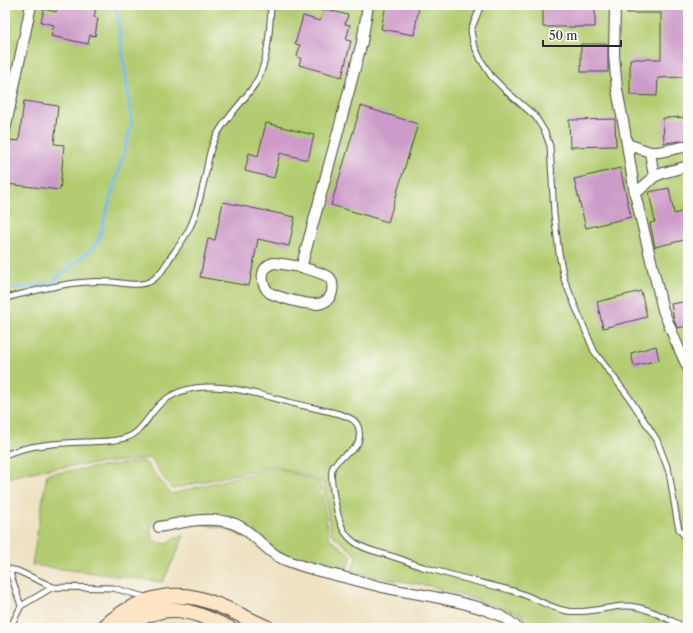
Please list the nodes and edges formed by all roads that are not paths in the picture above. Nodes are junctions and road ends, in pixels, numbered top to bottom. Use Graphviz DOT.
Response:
graph roads {
  1 [pos="31,5"];
  2 [pos="271,5"];
  3 [pos="368,5"];
  4 [pos="481,5"];
  5 [pos="615,5"];
  6 [pos="5,130"];
  7 [pos="627,144"];
  8 [pos="688,146"];
  9 [pos="650,152"];
  10 [pos="688,166"];
  11 [pos="654,177"];
  12 [pos="635,194"];
  13 [pos="301,268"];
  14 [pos="5,298"];
  15 [pos="688,368"];
  16 [pos="5,455"];
  17 [pos="159,527"];
  18 [pos="688,541"];
  19 [pos="7,569"];
  20 [pos="52,587"];
  21 [pos="150,599"];
  22 [pos="21,606"];
  23 [pos="10,628"];
  24 [pos="102,628"];
  25 [pos="122,628"];
  26 [pos="229,628"];
  27 [pos="268,628"];
  28 [pos="517,628"];
  29 [pos="687,628"];
  1 -- 6 [label="street"];
  2 -- 14 [label="lane"];
  3 -- 13 [label="street"];
  4 -- 18 [label="lane"];
  5 -- 7 [label="street"];
  7 -- 9 [label="street"];
  7 -- 12 [label="street"];
  8 -- 9 [label="street"];
  9 -- 11 [label="street"];
  10 -- 11 [label="street"];
  11 -- 12 [label="street"];
  12 -- 15 [label="street"];
  13 -- 13 [label="street"];
  16 -- 29 [label="lane"];
  17 -- 28 [label="street"];
  19 -- 20 [label="lane"];
  19 -- 22 [label="lane"];
  20 -- 21 [label="lane"];
  20 -- 22 [label="lane"];
  21 -- 24 [label="street"];
  21 -- 27 [label="street"];
  22 -- 23 [label="lane"];
  25 -- 26 [label="street"];
}
